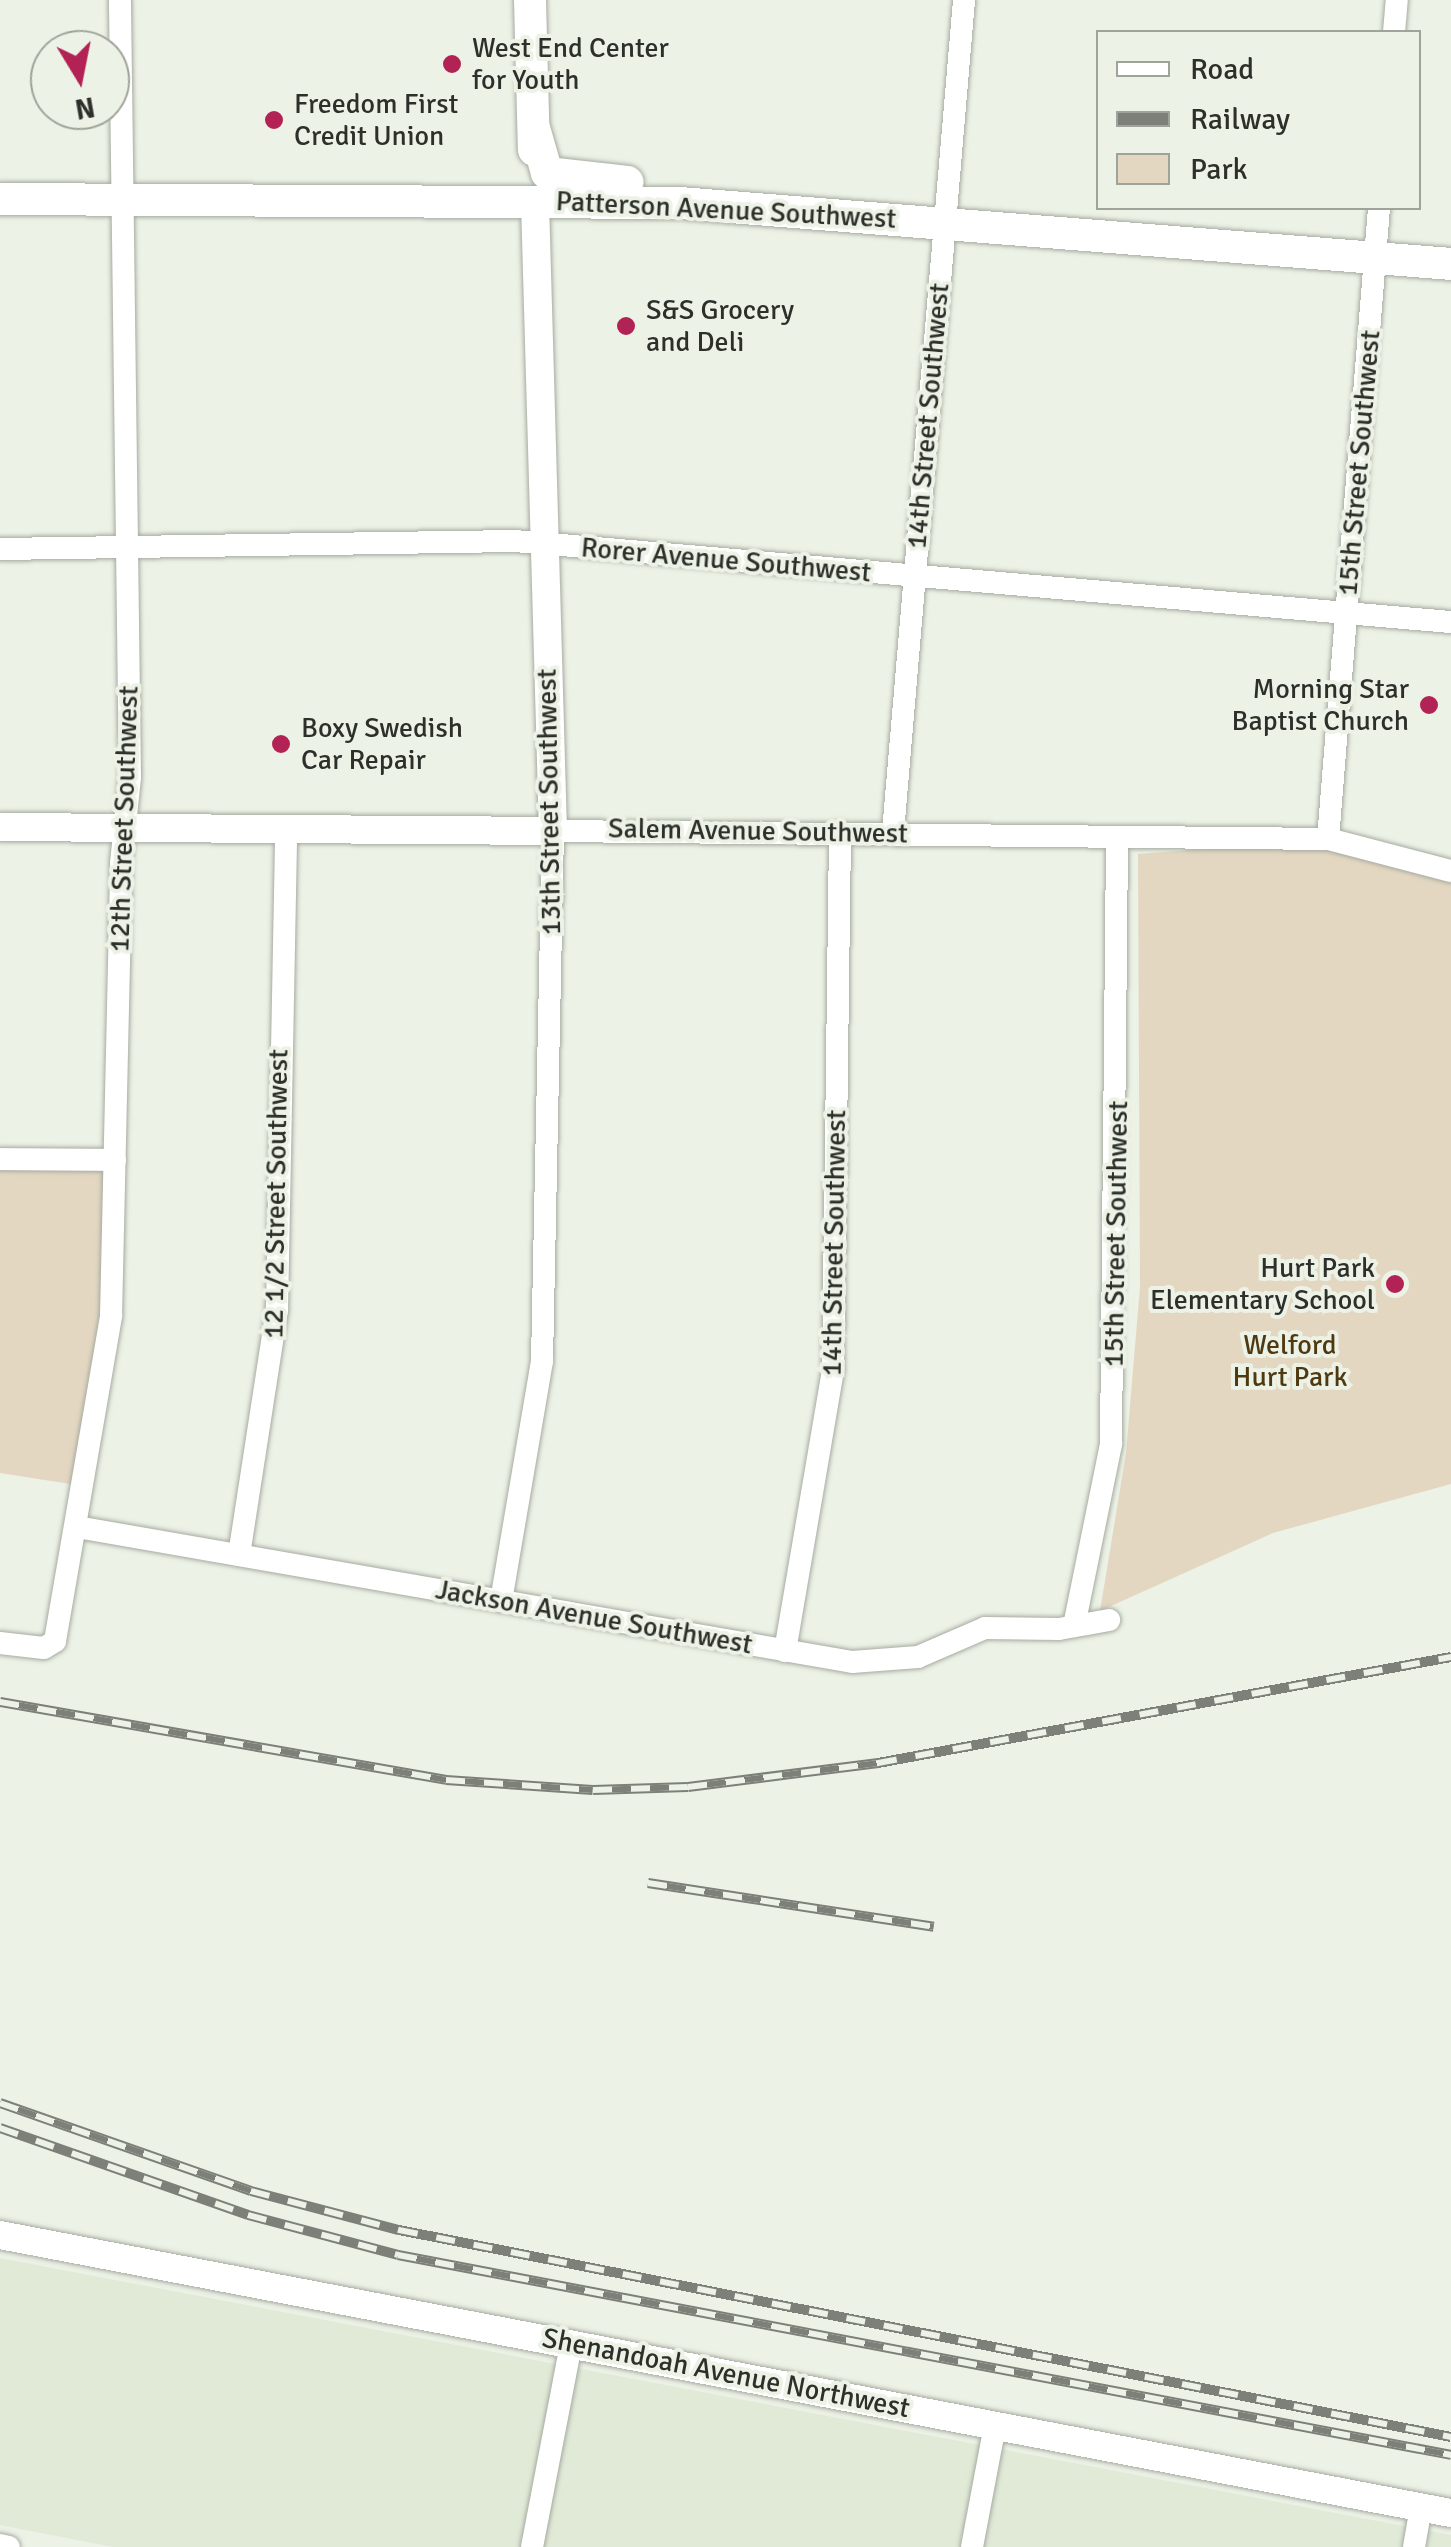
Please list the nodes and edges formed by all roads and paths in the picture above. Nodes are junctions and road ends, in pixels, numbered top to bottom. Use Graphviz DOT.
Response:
graph roads {
  1 [pos="120,0"];
  2 [pos="530,0"];
  3 [pos="964,0"];
  4 [pos="1397,0"];
  5 [pos="1394,30"];
  6 [pos="534,128"];
  7 [pos="0,199"];
  8 [pos="121,200"];
  9 [pos="535,202"];
  10 [pos="704,204"];
  11 [pos="1380,210"];
  12 [pos="945,221"];
  13 [pos="1375,258"];
  14 [pos="1451,264"];
  15 [pos="542,543"];
  16 [pos="129,546"];
  17 [pos="0,549"];
  18 [pos="914,576"];
  19 [pos="1346,612"];
  20 [pos="1451,622"];
  21 [pos="0,827"];
  22 [pos="124,829"];
  23 [pos="286,830"];
  24 [pos="553,831"];
  25 [pos="840,832"];
  26 [pos="893,832"];
  27 [pos="1117,837"];
  28 [pos="1328,839"];
  29 [pos="1451,871"];
  30 [pos="0,1159"];
  31 [pos="115,1160"];
  32 [pos="76,1527"];
  33 [pos="239,1555"];
  34 [pos="501,1601"];
  35 [pos="1109,1620"];
  36 [pos="1074,1626"];
  37 [pos="0,1643"];
  38 [pos="785,1650"];
  39 [pos="0,2235"];
  40 [pos="571,2344"];
  41 [pos="995,2425"];
  42 [pos="1421,2507"];
  43 [pos="1451,2513"];
  44 [pos="0,2545"];
  45 [pos="9,2547"];
  46 [pos="532,2547"];
  47 [pos="972,2547"];
  48 [pos="1414,2547"];
  1 -- 8 [label="street, 12th Street Southwest"];
  2 -- 6 [label="main road, 13th Street Southwest"];
  3 -- 12 [label="street, 14th Street Southwest"];
  4 -- 5 [label="street"];
  6 -- 9 [label="main road, 13th Street Southwest"];
  6 -- 10 [label="main road"];
  7 -- 8 [label="main road, Patterson Avenue Southwest"];
  8 -- 9 [label="main road, Patterson Avenue Southwest"];
  8 -- 16 [label="street, 12th Street Southwest"];
  9 -- 10 [label="main road, Patterson Avenue Southwest"];
  9 -- 15 [label="street, 13th Street Southwest"];
  10 -- 12 [label="main road, Patterson Avenue Southwest"];
  11 -- 13 [label="street, 15th Street Southwest"];
  12 -- 13 [label="main road, Patterson Avenue Southwest"];
  12 -- 18 [label="street, 14th Street Southwest"];
  13 -- 14 [label="main road, Patterson Avenue Southwest"];
  13 -- 19 [label="street, 15th Street Southwest"];
  15 -- 16 [label="street, Rorer Avenue Southwest"];
  15 -- 18 [label="street, Rorer Avenue Southwest"];
  15 -- 24 [label="street, 13th Street Southwest"];
  16 -- 17 [label="street, Rorer Avenue Southwest"];
  16 -- 22 [label="street, 12th Street Southwest"];
  18 -- 19 [label="street, Rorer Avenue Southwest"];
  18 -- 26 [label="street, 14th Street Southwest"];
  19 -- 20 [label="street, Rorer Avenue Southwest"];
  19 -- 28 [label="street, 15th Street Southwest"];
  21 -- 22 [label="street, Salem Avenue Southwest"];
  22 -- 23 [label="street, Salem Avenue Southwest"];
  22 -- 31 [label="street, 12th Street Southwest"];
  23 -- 24 [label="street, Salem Avenue Southwest"];
  23 -- 33 [label="street, 12 1/2 Street Southwest"];
  24 -- 25 [label="street, Salem Avenue Southwest"];
  24 -- 34 [label="street, 13th Street Southwest"];
  25 -- 26 [label="street, Salem Avenue Southwest"];
  25 -- 38 [label="street, 14th Street Southwest"];
  26 -- 27 [label="street, Salem Avenue Southwest"];
  27 -- 28 [label="street, Salem Avenue Southwest"];
  27 -- 36 [label="street, 15th Street Southwest"];
  28 -- 29 [label="street, Salem Avenue Southwest"];
  30 -- 31 [label="street"];
  31 -- 32 [label="street, 12th Street Southwest"];
  32 -- 33 [label="street, Jackson Avenue Southwest"];
  32 -- 37 [label="street, 12th Street Southwest"];
  33 -- 34 [label="street, Jackson Avenue Southwest"];
  34 -- 38 [label="street, Jackson Avenue Southwest"];
  35 -- 36 [label="street, Jackson Avenue Southwest"];
  36 -- 38 [label="street, Jackson Avenue Southwest"];
  39 -- 40 [label="street, Shenandoah Avenue Northwest"];
  40 -- 41 [label="street, Shenandoah Avenue Northwest"];
  40 -- 46 [label="street"];
  41 -- 42 [label="street, Shenandoah Avenue Northwest"];
  41 -- 47 [label="street"];
  42 -- 43 [label="street, Shenandoah Avenue Northwest"];
  42 -- 48 [label="street"];
  44 -- 45 [label="street"];
}
